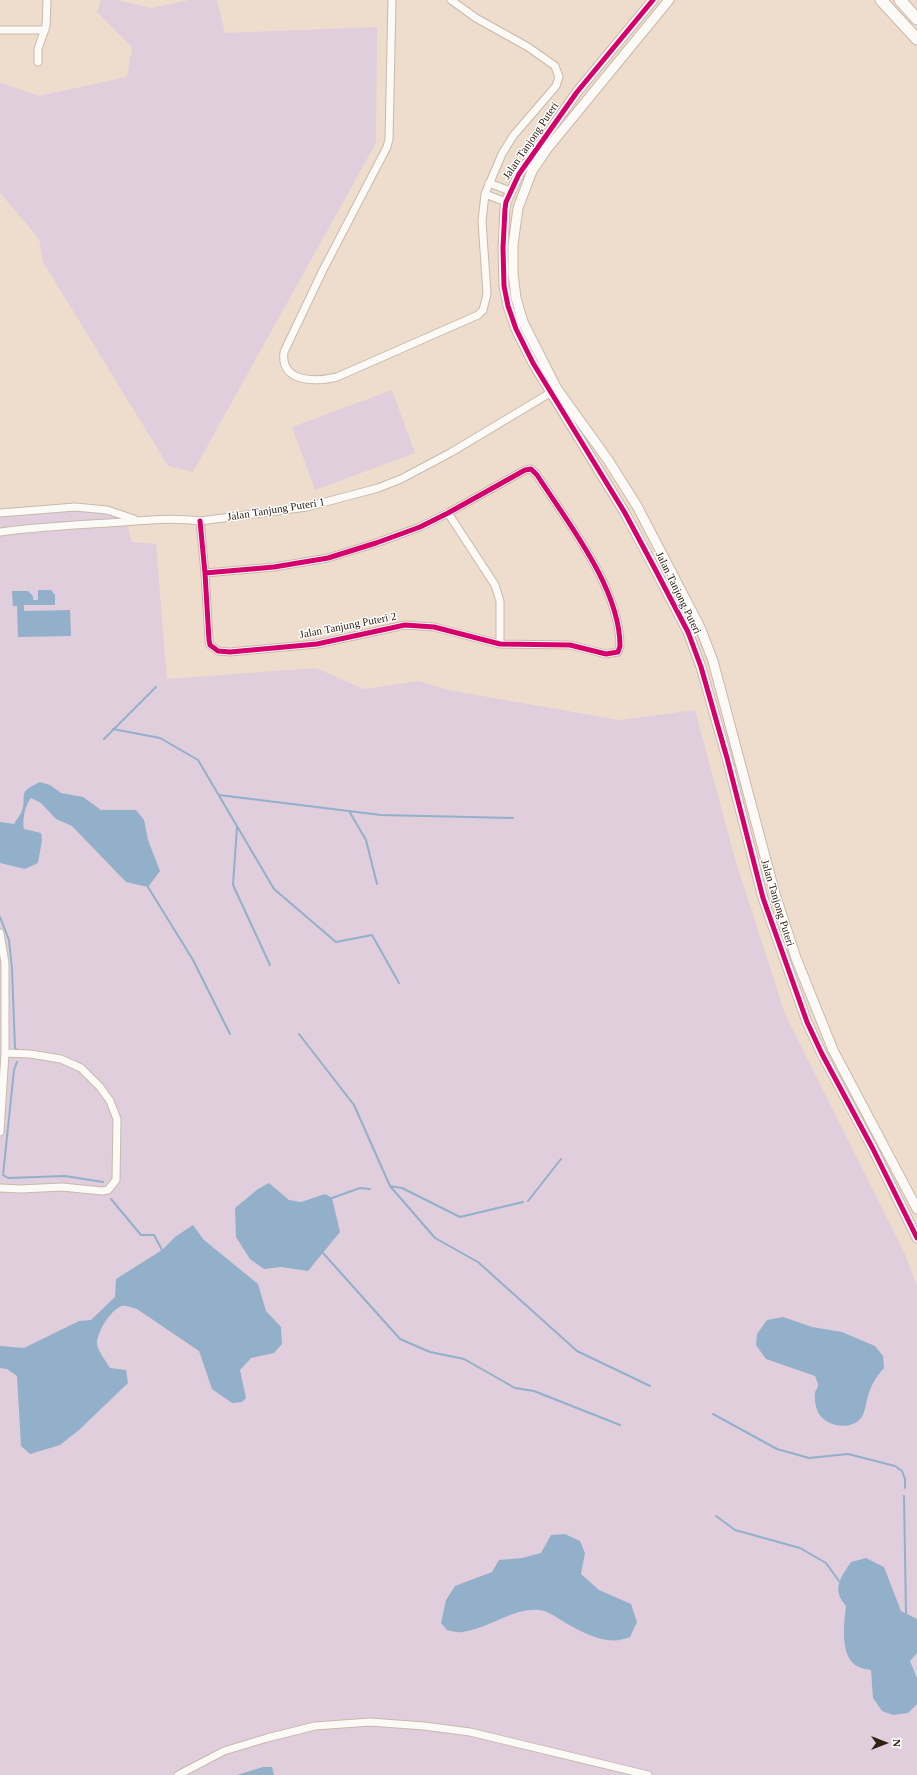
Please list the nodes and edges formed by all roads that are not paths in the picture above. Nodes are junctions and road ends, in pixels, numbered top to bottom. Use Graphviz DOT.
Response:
graph roads {
  1 [pos="47,0"];
  2 [pos="392,0"];
  3 [pos="452,0"];
  4 [pos="653,0"];
  5 [pos="669,0"];
  6 [pos="881,0"];
  7 [pos="900,0"];
  8 [pos="917,19"];
  9 [pos="0,30"];
  10 [pos="45,30"];
  11 [pos="917,39"];
  12 [pos="38,62"];
  13 [pos="567,105"];
  14 [pos="582,106"];
  15 [pos="489,183"];
  16 [pos="510,192"];
  17 [pos="485,194"];
  18 [pos="506,202"];
  19 [pos="513,273"];
  20 [pos="504,286"];
  21 [pos="554,390"];
  22 [pos="0,513"];
  23 [pos="448,513"];
  24 [pos="142,521"];
  25 [pos="200,521"];
  26 [pos="0,532"];
  27 [pos="205,573"];
  28 [pos="500,644"];
  29 [pos="0,934"];
  30 [pos="5,1053"];
  31 [pos="0,1132"];
  32 [pos="0,1188"];
  33 [pos="917,1209"];
  34 [pos="917,1238"];
  35 [pos="178,1775"];
  36 [pos="648,1775"];
  1 -- 10 [label="street"];
  2 -- 17 [label="street"];
  3 -- 15 [label="street"];
  4 -- 13 [label="street, Jalan Tanjong Puteri"];
  5 -- 14 [label="street, Jalan Tanjong Puteri"];
  6 -- 11 [label="main road"];
  7 -- 8 [label="main road"];
  9 -- 10 [label="street"];
  10 -- 12 [label="street"];
  13 -- 14 [label="street"];
  13 -- 16 [label="street, Jalan Tanjong Puteri"];
  14 -- 19 [label="street, Jalan Tanjong Puteri"];
  15 -- 16 [label="street"];
  15 -- 17 [label="street"];
  16 -- 18 [label="street, Jalan Tanjong Puteri"];
  17 -- 18 [label="street"];
  18 -- 20 [label="street, Jalan Tanjong Puteri"];
  19 -- 20 [label="street"];
  19 -- 21 [label="street, Jalan Tanjong Puteri"];
  20 -- 21 [label="street, Jalan Tanjong Puteri"];
  21 -- 25 [label="street, Jalan Tanjung Puteri 1"];
  21 -- 33 [label="street, Jalan Tanjong Puteri"];
  21 -- 34 [label="street, Jalan Tanjong Puteri"];
  22 -- 24 [label="street"];
  23 -- 27 [label="street"];
  23 -- 28 [label="street"];
  23 -- 28 [label="street, Jalan Tanjung Puteri 2"];
  24 -- 25 [label="street, Jalan Tanjung Puteri 1"];
  24 -- 26 [label="street, Jalan Tanjung Puteri 1"];
  25 -- 27 [label="street, Jalan Tanjung Puteri 2"];
  27 -- 28 [label="street, Jalan Tanjung Puteri 2"];
  29 -- 30 [label="street"];
  30 -- 31 [label="street"];
  30 -- 32 [label="street"];
  35 -- 36 [label="street"];
}
